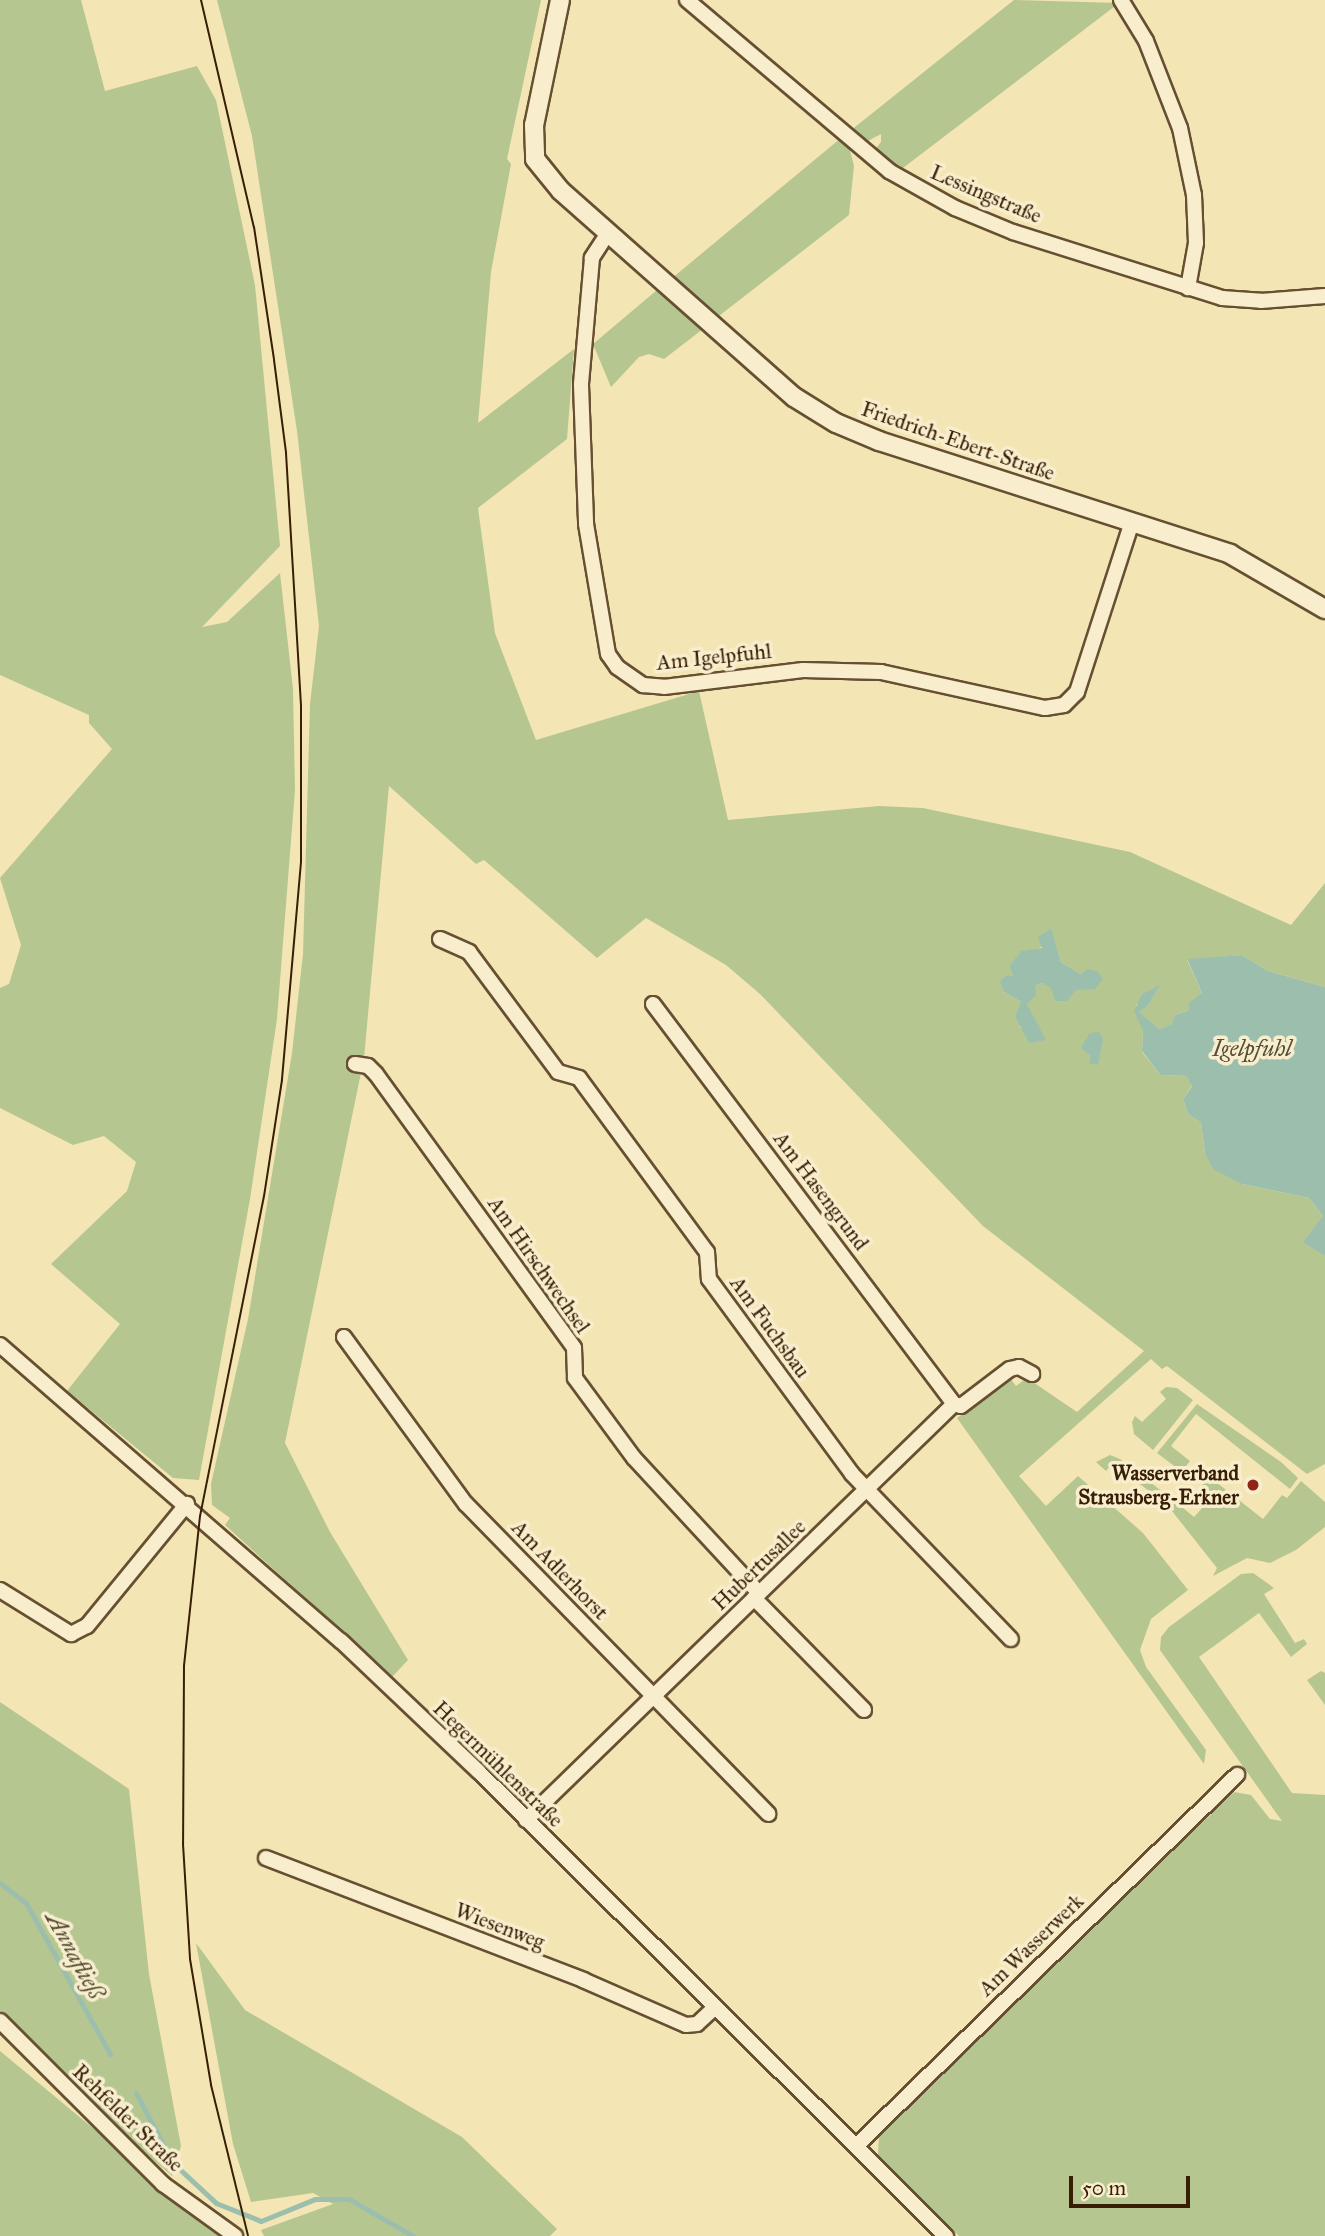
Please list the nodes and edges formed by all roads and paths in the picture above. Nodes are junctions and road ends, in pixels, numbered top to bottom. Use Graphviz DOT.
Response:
graph roads {
  1 [pos="560,0"];
  2 [pos="687,0"];
  3 [pos="1121,0"];
  4 [pos="608,233"];
  5 [pos="1188,288"];
  6 [pos="1325,296"];
  7 [pos="1132,522"];
  8 [pos="1325,609"];
  9 [pos="440,939"];
  10 [pos="653,1004"];
  11 [pos="355,1065"];
  12 [pos="344,1337"];
  13 [pos="0,1345"];
  14 [pos="1032,1374"];
  15 [pos="954,1404"];
  16 [pos="867,1490"];
  17 [pos="187,1504"];
  18 [pos="0,1590"];
  19 [pos="756,1596"];
  20 [pos="1011,1639"];
  21 [pos="652,1696"];
  22 [pos="864,1710"];
  23 [pos="1237,1775"];
  24 [pos="768,1814"];
  25 [pos="526,1820"];
  26 [pos="266,1858"];
  27 [pos="714,2008"];
  28 [pos="0,2021"];
  29 [pos="856,2146"];
  30 [pos="235,2236"];
  31 [pos="946,2236"];
  1 -- 4 [label="street, Friedrich-Ebert-Straße"];
  2 -- 5 [label="street, Lessingstraße"];
  3 -- 5 [label="street"];
  4 -- 7 [label="street, Friedrich-Ebert-Straße"];
  4 -- 7 [label="street, Am Igelpfuhl"];
  5 -- 6 [label="street, Lessingstraße"];
  7 -- 8 [label="street, Friedrich-Ebert-Straße"];
  9 -- 16 [label="street, Am Fuchsbau"];
  10 -- 15 [label="street, Am Hasengrund"];
  11 -- 19 [label="street, Am Hirschwechsel"];
  12 -- 21 [label="street, Am Adlerhorst"];
  13 -- 17 [label="street, Hegermühlenstraße"];
  14 -- 15 [label="street, Hubertusallee"];
  15 -- 16 [label="street, Hubertusallee"];
  16 -- 19 [label="street, Hubertusallee"];
  16 -- 20 [label="street, Am Fuchsbau"];
  17 -- 18 [label="street"];
  17 -- 25 [label="street, Hegermühlenstraße"];
  19 -- 21 [label="street, Hubertusallee"];
  19 -- 22 [label="street, Am Hirschwechsel"];
  21 -- 24 [label="street, Am Adlerhorst"];
  21 -- 25 [label="street, Hubertusallee"];
  23 -- 29 [label="street, Am Wasserwerk"];
  25 -- 27 [label="street, Hegermühlenstraße"];
  26 -- 27 [label="street, Wiesenweg"];
  27 -- 29 [label="street, Hegermühlenstraße"];
  28 -- 30 [label="street, Rehfelder Straße"];
  29 -- 31 [label="street, Hegermühlenstraße"];
}
